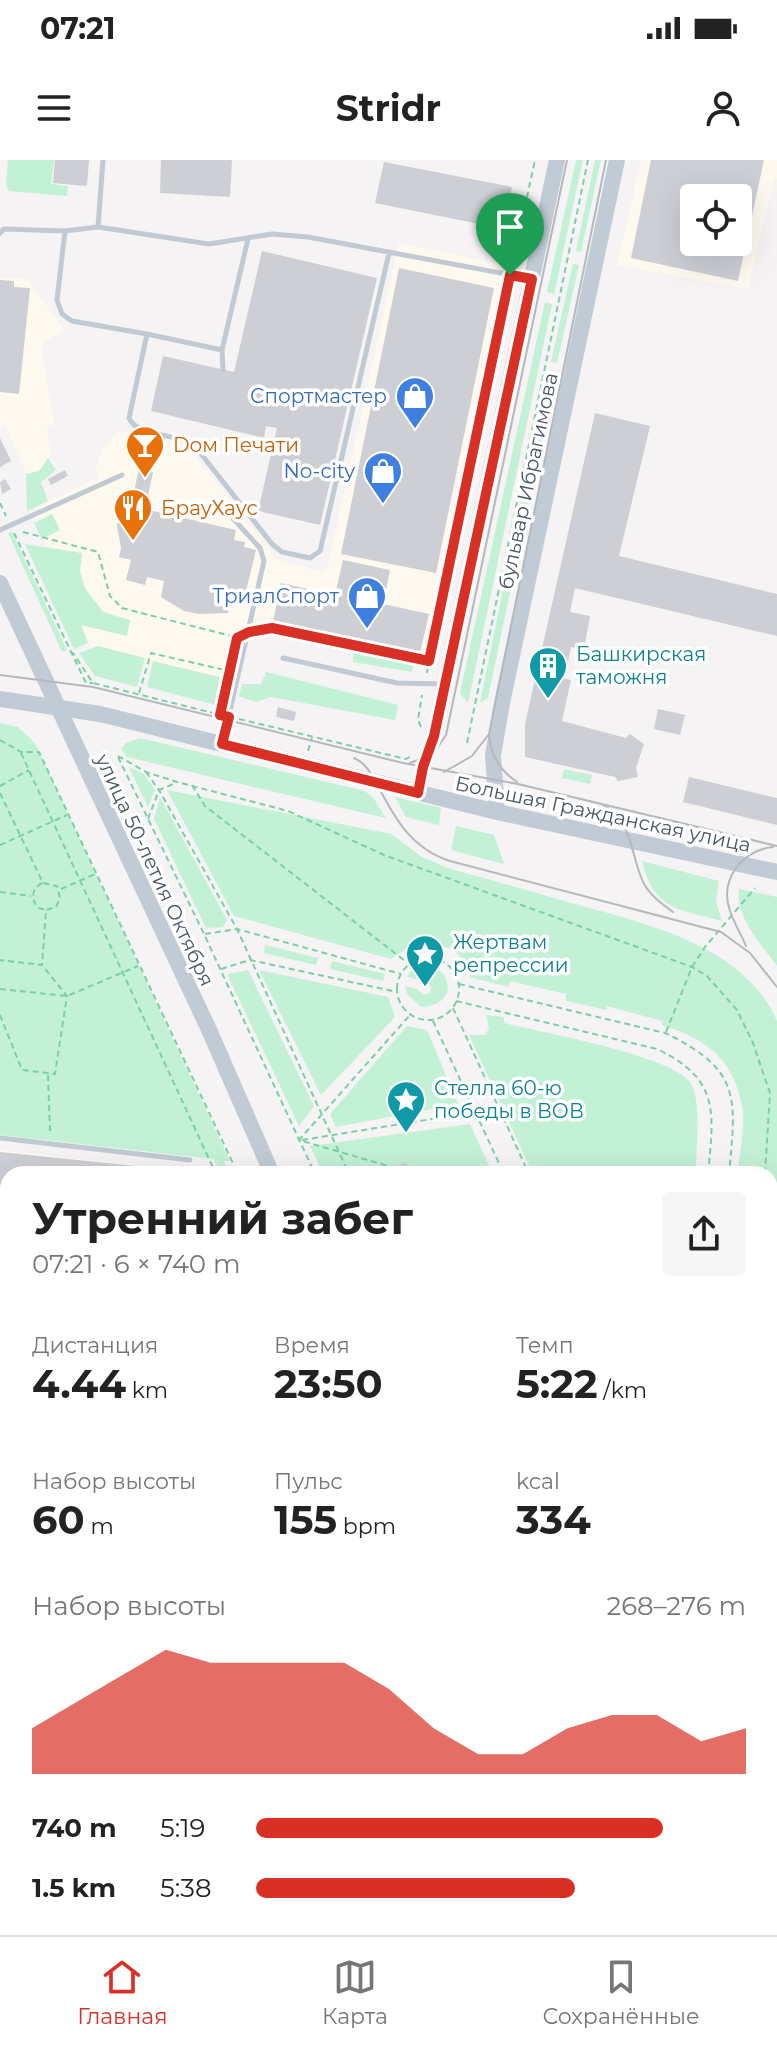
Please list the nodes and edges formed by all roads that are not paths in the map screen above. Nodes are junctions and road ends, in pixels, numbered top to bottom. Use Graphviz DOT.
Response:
graph roads {
  1 [pos="103,160"];
  2 [pos="557,160"];
  3 [pos="617,160"];
  4 [pos="98,227"];
  5 [pos="65,231"];
  6 [pos="0,233"];
  7 [pos="248,239"];
  8 [pos="389,253"];
  9 [pos="532,279"];
  10 [pos="147,334"];
  11 [pos="222,350"];
  12 [pos="223,370"];
  13 [pos="122,475"];
  14 [pos="227,512"];
  15 [pos="0,530"];
  16 [pos="0,583"];
  17 [pos="283,658"];
  18 [pos="445,685"];
  19 [pos="0,699"];
  20 [pos="57,708"];
  21 [pos="222,744"];
  22 [pos="418,793"];
  23 [pos="497,812"];
  24 [pos="777,872"];
  25 [pos="0,1138"];
  26 [pos="190,1160"];
  27 [pos="269,1166"];
  1 -- 4 [label="lane"];
  2 -- 9 [label="main road, бульвар Ибрагимова"];
  3 -- 23 [label="main road, бульвар Ибрагимова"];
  4 -- 5 [label="lane"];
  4 -- 7 [label="lane"];
  5 -- 6 [label="lane"];
  5 -- 10 [label="lane"];
  7 -- 8 [label="lane"];
  7 -- 11 [label="lane"];
  8 -- 9 [label="lane"];
  8 -- 10 [label="lane"];
  9 -- 18 [label="main road, бульвар Ибрагимова"];
  10 -- 11 [label="lane"];
  11 -- 12 [label="lane"];
  13 -- 15 [label="lane"];
  14 -- 21 [label="lane"];
  16 -- 20 [label="main road, улица 50-летия Октября"];
  17 -- 18 [label="lane"];
  18 -- 22 [label="main road, бульвар Ибрагимова"];
  19 -- 20 [label="main road, Большая Гражданская улица"];
  20 -- 21 [label="main road, Большая Гражданская улица"];
  20 -- 27 [label="main road, улица 50-летия Октября"];
  21 -- 22 [label="main road, Большая Гражданская улица"];
  22 -- 23 [label="main road, Большая Гражданская улица"];
  23 -- 24 [label="main road, Большая Гражданская улица"];
  25 -- 26 [label="lane"];
}
